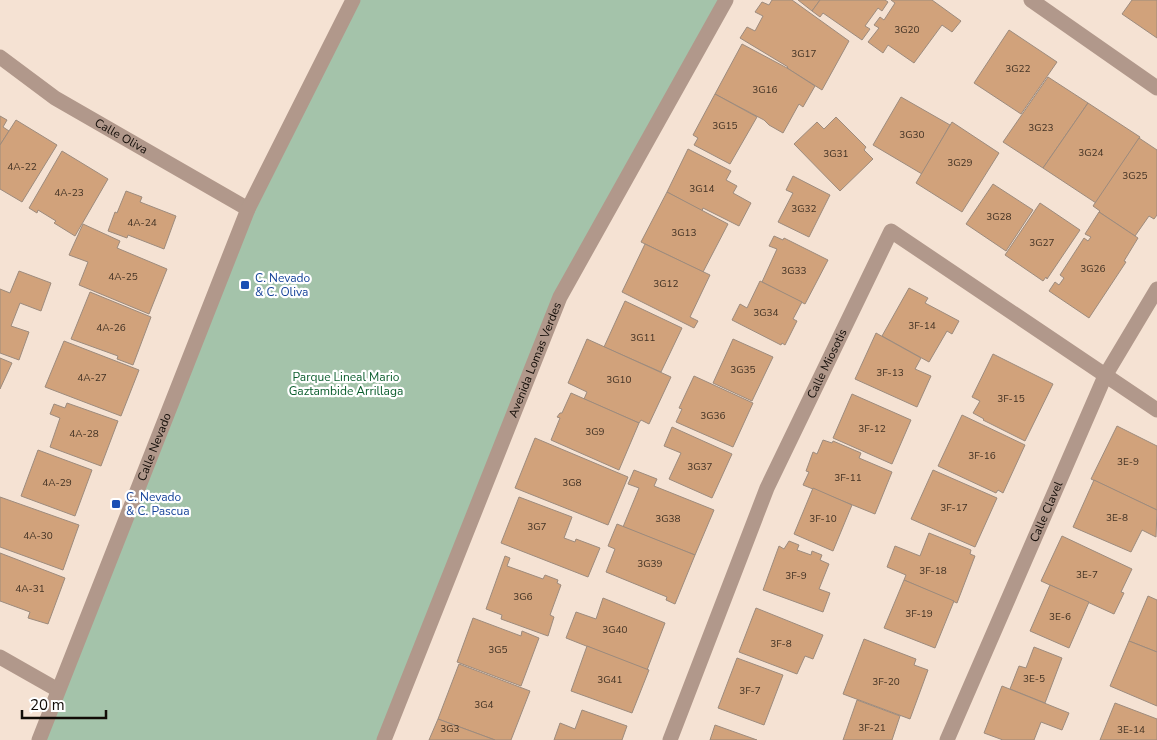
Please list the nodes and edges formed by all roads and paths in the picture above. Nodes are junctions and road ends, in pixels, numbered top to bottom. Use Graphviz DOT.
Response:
graph roads {
  1 [pos="353,0"];
  2 [pos="726,0"];
  3 [pos="1031,0"];
  4 [pos="0,57"];
  5 [pos="1157,88"];
  6 [pos="248,208"];
  7 [pos="1157,289"];
  8 [pos="1105,376"];
  9 [pos="1157,410"];
  10 [pos="0,657"];
  11 [pos="58,690"];
  12 [pos="39,740"];
  13 [pos="384,740"];
  14 [pos="670,740"];
  15 [pos="948,740"];
  1 -- 6 [label="street, Calle Nevado"];
  2 -- 13 [label="street, Avenida Lomas Verdes"];
  3 -- 5 [label="street"];
  4 -- 6 [label="street, Calle Oliva"];
  6 -- 11 [label="street, Calle Nevado"];
  7 -- 8 [label="street, Calle Clavel"];
  8 -- 9 [label="street"];
  8 -- 14 [label="street, Calle Miosotis"];
  8 -- 15 [label="street, Calle Clavel"];
  10 -- 11 [label="street"];
  11 -- 12 [label="street, Calle Nevado"];
}
